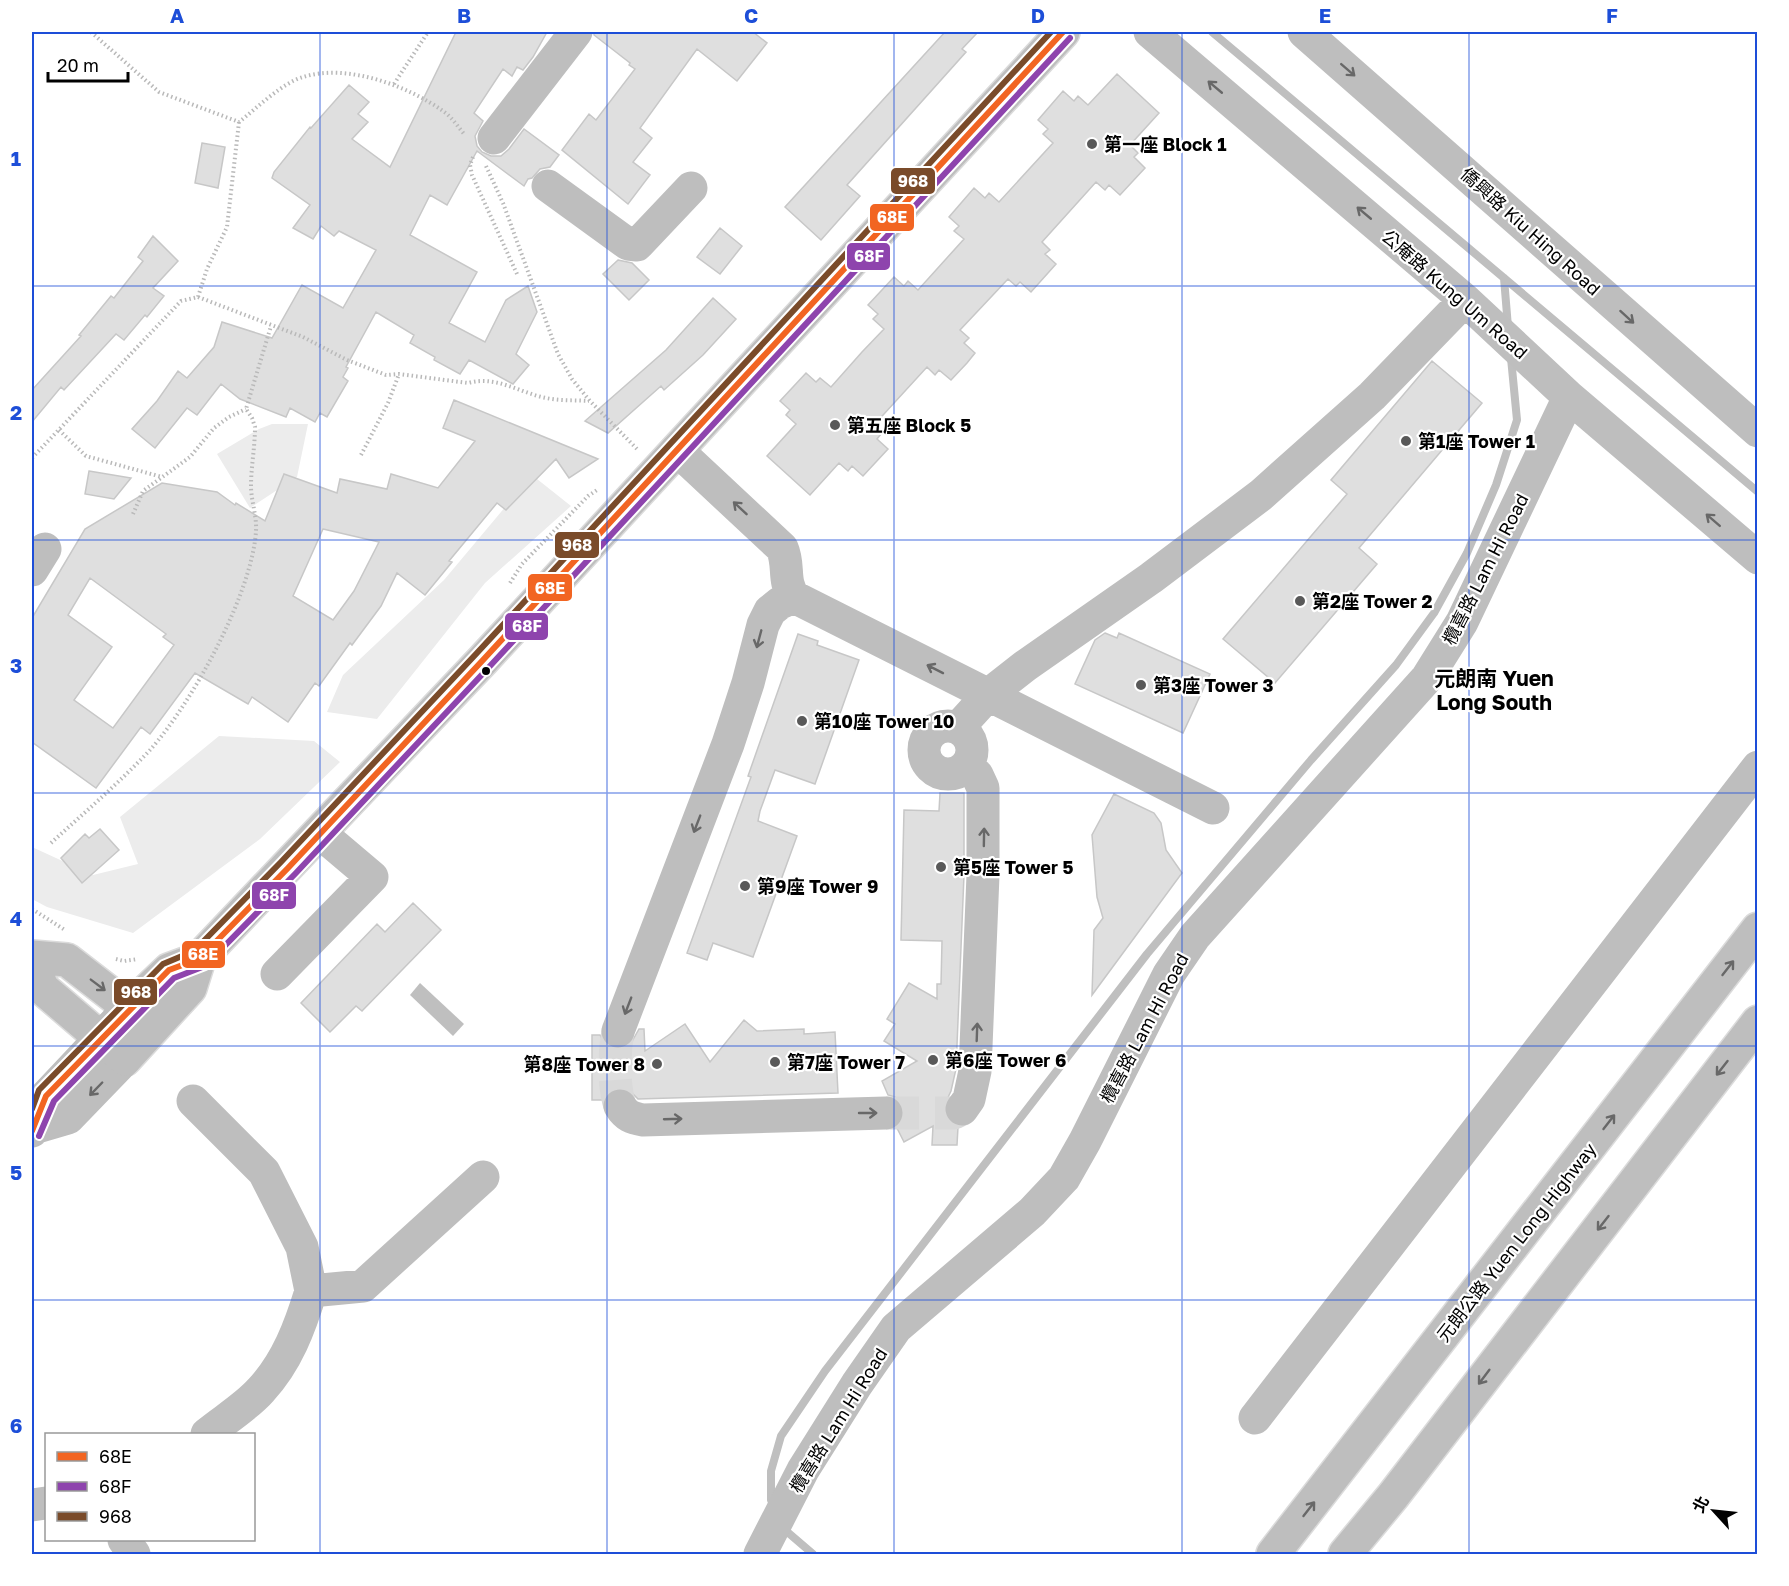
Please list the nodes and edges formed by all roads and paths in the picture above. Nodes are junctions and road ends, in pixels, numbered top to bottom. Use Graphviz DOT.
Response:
graph roads {
  1 [pos="91,32"];
  2 [pos="428,32"];
  3 [pos="576,32"];
  4 [pos="1063,32"];
  5 [pos="1150,32"];
  6 [pos="1304,32"];
  7 [pos="394,84"];
  8 [pos="239,122"];
  9 [pos="482,147"];
  10 [pos="548,186"];
  11 [pos="691,188"];
  12 [pos="517,274"];
  13 [pos="198,297"];
  14 [pos="1474,308"];
  15 [pos="271,326"];
  16 [pos="399,374"];
  17 [pos="1558,386"];
  18 [pos="590,401"];
  19 [pos="246,408"];
  20 [pos="58,430"];
  21 [pos="1758,430"];
  22 [pos="677,450"];
  23 [pos="361,454"];
  24 [pos="641,454"];
  25 [pos="32,458"];
  26 [pos="162,477"];
  27 [pos="134,514"];
  28 [pos="1758,558"];
  29 [pos="794,597"];
  30 [pos="987,695"];
  31 [pos="1758,767"];
  32 [pos="1213,808"];
  33 [pos="320,833"];
  34 [pos="51,843"];
  35 [pos="1758,929"];
  36 [pos="32,959"];
  37 [pos="199,959"];
  38 [pos="277,974"];
  39 [pos="129,1008"];
  40 [pos="1758,1022"];
  41 [pos="153,1029"];
  42 [pos="618,1031"];
  43 [pos="100,1039"];
  44 [pos="124,1059"];
  45 [pos="193,1101"];
  46 [pos="620,1106"];
  47 [pos="962,1109"];
  48 [pos="886,1113"];
  49 [pos="33,1129"];
  50 [pos="483,1177"];
  51 [pos="311,1291"];
  52 [pos="1255,1418"];
  53 [pos="208,1433"];
  54 [pos="125,1541"];
  55 [pos="134,1554"];
  56 [pos="760,1554"];
  57 [pos="1273,1554"];
  58 [pos="1345,1554"];
  1 -- 8 [label="path"];
  2 -- 7 [label="path"];
  3 -- 9 [label="main road"];
  4 -- 22 [label="main road"];
  14 -- 5 [label="main road, 公庵路 Kung Um Road, one-way"];
  6 -- 21 [label="main road, 僑興路 Kiu Hing Road, one-way"];
  7 -- 8 [label="path"];
  7 -- 9 [label="path"];
  8 -- 13 [label="path"];
  9 -- 12 [label="path"];
  9 -- 18 [label="path"];
  10 -- 11 [label="main road"];
  13 -- 15 [label="path"];
  13 -- 20 [label="path"];
  14 -- 17 [label="main road, 公庵路 Kung Um Road"];
  14 -- 30 [label="main road"];
  15 -- 16 [label="path"];
  15 -- 19 [label="path"];
  16 -- 18 [label="path"];
  16 -- 23 [label="path"];
  28 -- 17 [label="main road, 公庵路 Kung Um Road, one-way"];
  17 -- 56 [label="main road, 欖喜路 Lam Hi Road"];
  18 -- 24 [label="path"];
  19 -- 26 [label="path"];
  19 -- 34 [label="path"];
  20 -- 25 [label="path"];
  20 -- 26 [label="path"];
  29 -- 22 [label="main road, one-way"];
  22 -- 33 [label="main road"];
  26 -- 27 [label="path"];
  30 -- 29 [label="main road, one-way"];
  29 -- 42 [label="main road, one-way"];
  30 -- 32 [label="main road"];
  47 -- 30 [label="main road, one-way"];
  31 -- 52 [label="main road"];
  33 -- 37 [label="main road"];
  33 -- 38 [label="main road"];
  57 -- 35 [label="main road, 元朗公路 Yuen Long Highway, one-way"];
  36 -- 39 [label="main road, one-way"];
  36 -- 43 [label="main road"];
  37 -- 39 [label="main road"];
  37 -- 41 [label="main road"];
  39 -- 41 [label="main road"];
  39 -- 43 [label="main road"];
  40 -- 58 [label="main road, one-way"];
  41 -- 44 [label="main road"];
  43 -- 44 [label="main road"];
  43 -- 49 [label="main road"];
  44 -- 49 [label="main road, one-way"];
  45 -- 51 [label="main road"];
  46 -- 48 [label="main road, one-way"];
  50 -- 51 [label="main road"];
  51 -- 53 [label="main road"];
  54 -- 55 [label="main road"];
}
